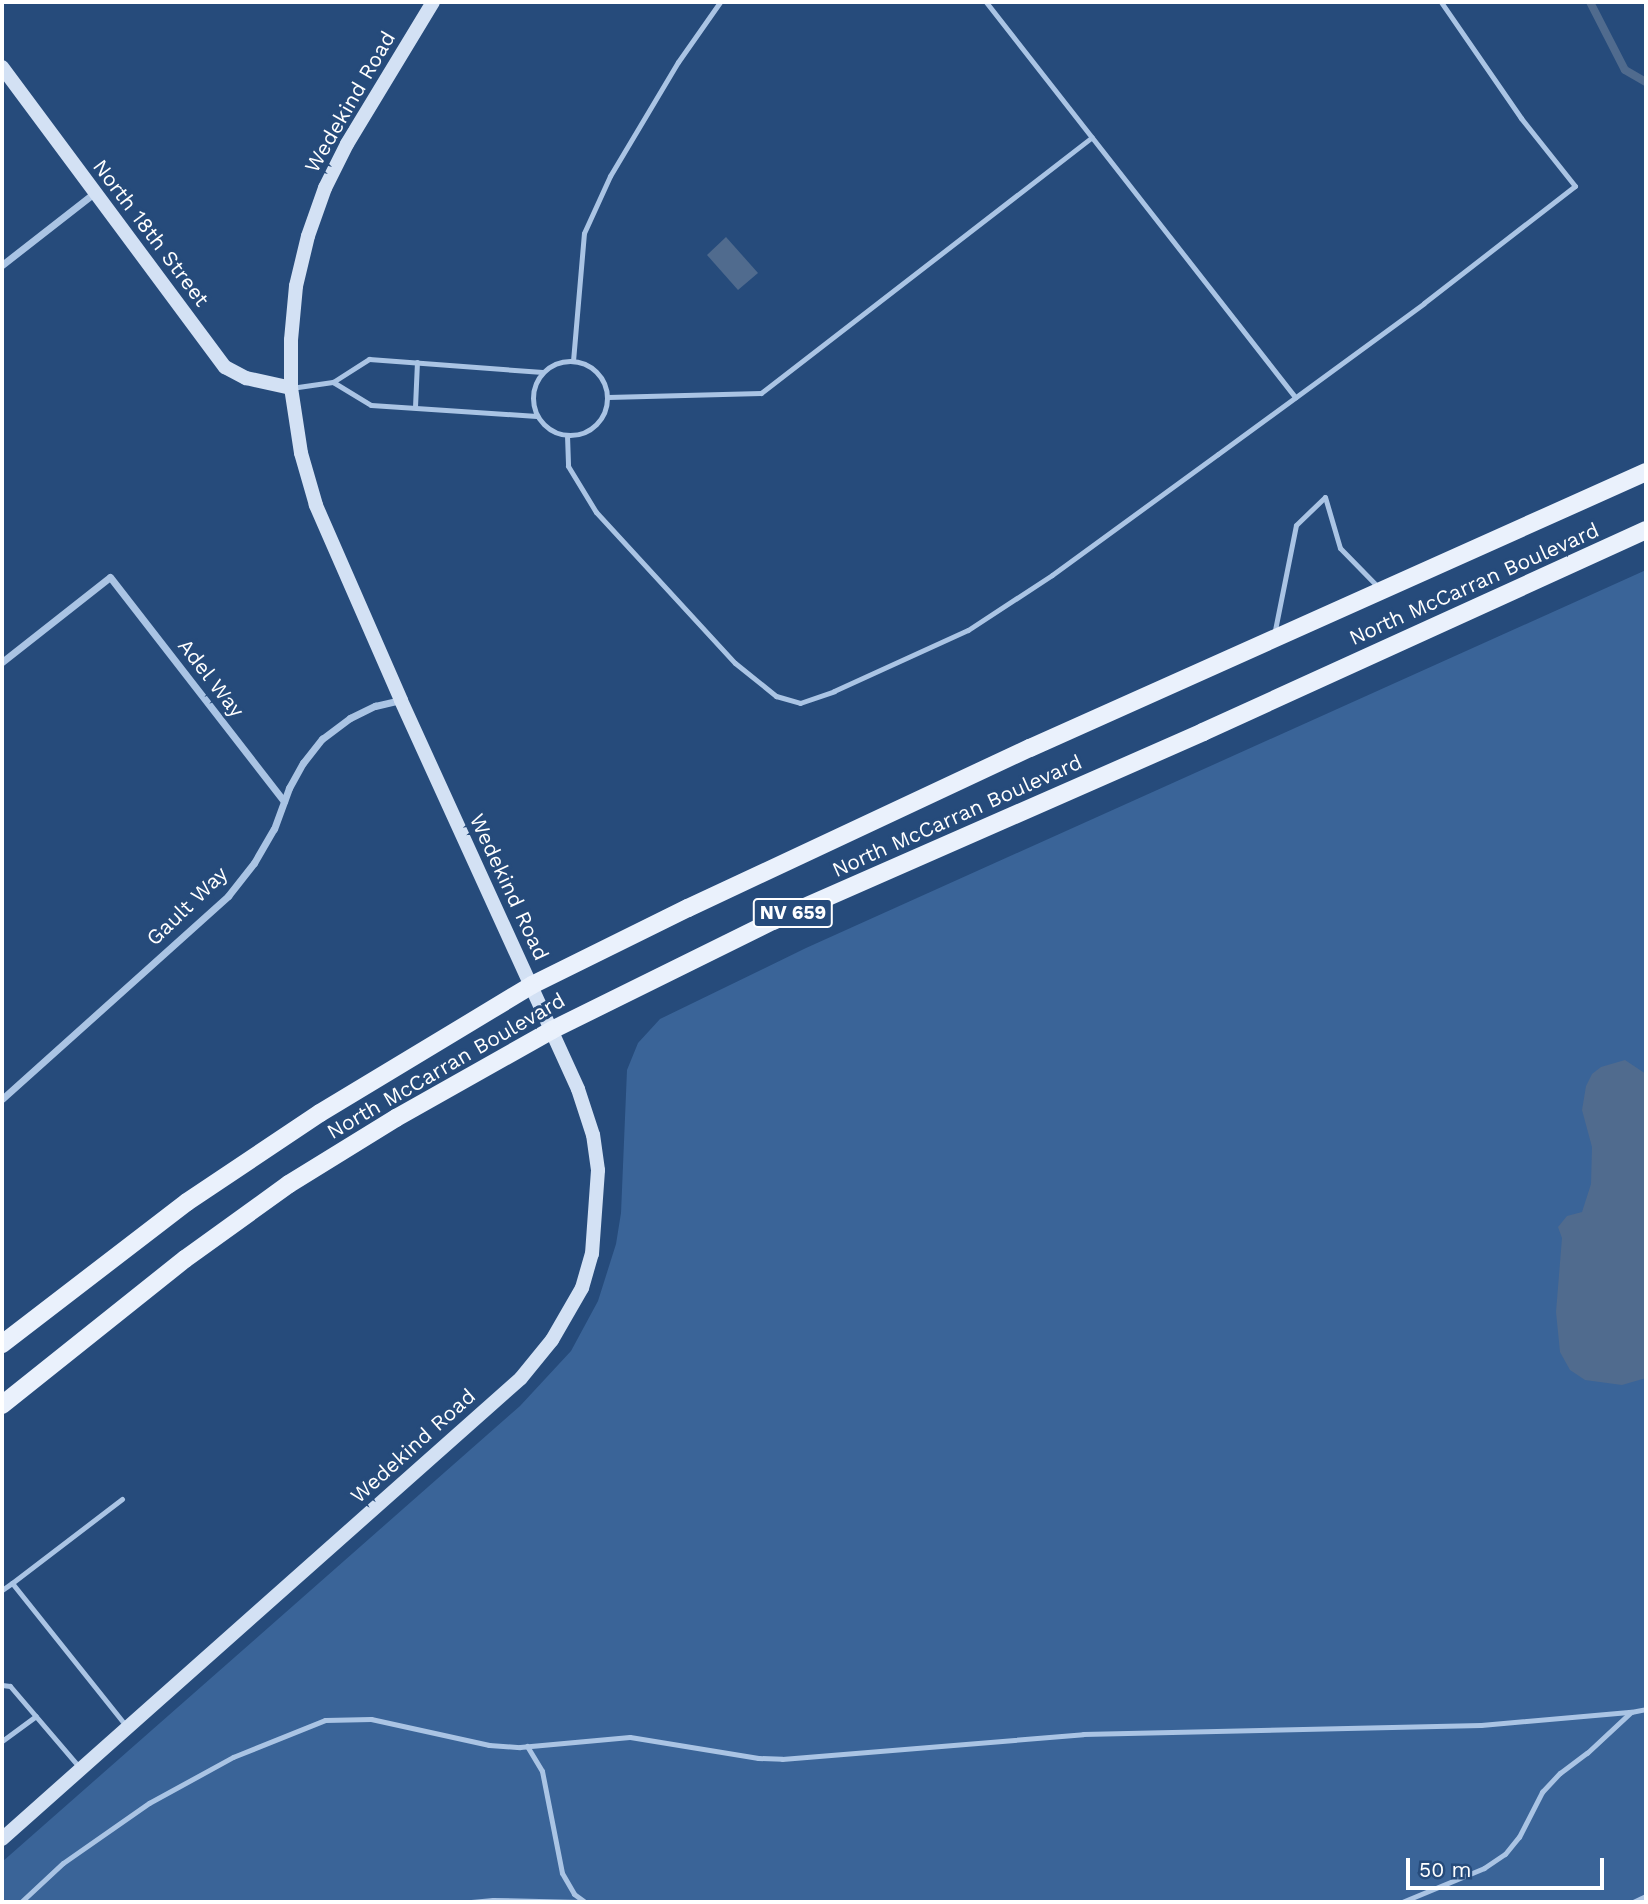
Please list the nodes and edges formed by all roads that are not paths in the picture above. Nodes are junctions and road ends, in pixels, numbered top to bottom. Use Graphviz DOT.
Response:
graph roads {
  1 [pos="433,2"];
  2 [pos="720,2"];
  3 [pos="986,2"];
  4 [pos="1441,2"];
  5 [pos="2,67"];
  6 [pos="1092,137"];
  7 [pos="93,194"];
  8 [pos="2,265"];
  9 [pos="573,361"];
  10 [pos="417,362"];
  11 [pos="543,372"];
  12 [pos="333,382"];
  13 [pos="291,388"];
  14 [pos="608,397"];
  15 [pos="1295,397"];
  16 [pos="415,407"];
  17 [pos="537,416"];
  18 [pos="567,435"];
  19 [pos="1646,472"];
  20 [pos="1646,530"];
  21 [pos="1381,590"];
  22 [pos="1273,641"];
  23 [pos="2,662"];
  24 [pos="401,700"];
  25 [pos="284,801"];
  26 [pos="532,985"];
  27 [pos="552,1030"];
  28 [pos="2,1100"];
  29 [pos="2,1344"];
  30 [pos="2,1405"];
  31 [pos="122,1499"];
  32 [pos="12,1583"];
  33 [pos="2,1590"];
  34 [pos="2,1685"];
  35 [pos="1646,1709"];
  36 [pos="1631,1712"];
  37 [pos="36,1716"];
  38 [pos="127,1727"];
  39 [pos="2,1741"];
  40 [pos="527,1746"];
  41 [pos="80,1769"];
  42 [pos="2,1839"];
  43 [pos="1646,1896"];
  44 [pos="21,1902"];
  45 [pos="471,1902"];
  46 [pos="583,1902"];
  47 [pos="1402,1902"];
  48 [pos="1633,1902"];
  1 -- 13 [label="street, Wedekind Road"];
  2 -- 9 [label="lane"];
  3 -- 6 [label="lane"];
  4 -- 15 [label="lane"];
  5 -- 7 [label="street, North 18th Street"];
  6 -- 14 [label="lane"];
  6 -- 15 [label="lane"];
  7 -- 8 [label="street"];
  7 -- 13 [label="street, North 18th Street"];
  9 -- 11 [label="lane"];
  9 -- 14 [label="lane"];
  10 -- 11 [label="lane"];
  10 -- 12 [label="lane"];
  10 -- 16 [label="lane"];
  11 -- 17 [label="lane"];
  12 -- 13 [label="lane"];
  12 -- 16 [label="lane"];
  13 -- 24 [label="street, Wedekind Road"];
  14 -- 18 [label="lane"];
  15 -- 18 [label="lane"];
  16 -- 17 [label="lane"];
  17 -- 18 [label="lane"];
  19 -- 21 [label="main road, North McCarran Boulevard / NV 659"];
  20 -- 27 [label="main road, North McCarran Boulevard / NV 659"];
  21 -- 22 [label="main road, North McCarran Boulevard / NV 659"];
  21 -- 22 [label="lane"];
  22 -- 26 [label="main road, North McCarran Boulevard / NV 659"];
  23 -- 25 [label="street, Adel Way"];
  24 -- 25 [label="street, Gault Way"];
  24 -- 26 [label="street, Wedekind Road"];
  25 -- 28 [label="street, Gault Way"];
  26 -- 27 [label="street, Wedekind Road"];
  26 -- 29 [label="main road, North McCarran Boulevard / NV 659"];
  27 -- 30 [label="main road, North McCarran Boulevard / NV 659"];
  27 -- 38 [label="street, Wedekind Road"];
  31 -- 32 [label="lane"];
  32 -- 33 [label="lane"];
  32 -- 38 [label="lane"];
  34 -- 37 [label="lane"];
  35 -- 36 [label="lane"];
  36 -- 40 [label="lane"];
  36 -- 47 [label="lane"];
  37 -- 39 [label="lane"];
  37 -- 41 [label="lane"];
  38 -- 41 [label="street, Wedekind Road"];
  40 -- 44 [label="lane"];
  40 -- 46 [label="lane"];
  41 -- 42 [label="street, Wedekind Road"];
  43 -- 48 [label="lane"];
  45 -- 46 [label="lane"];
}
